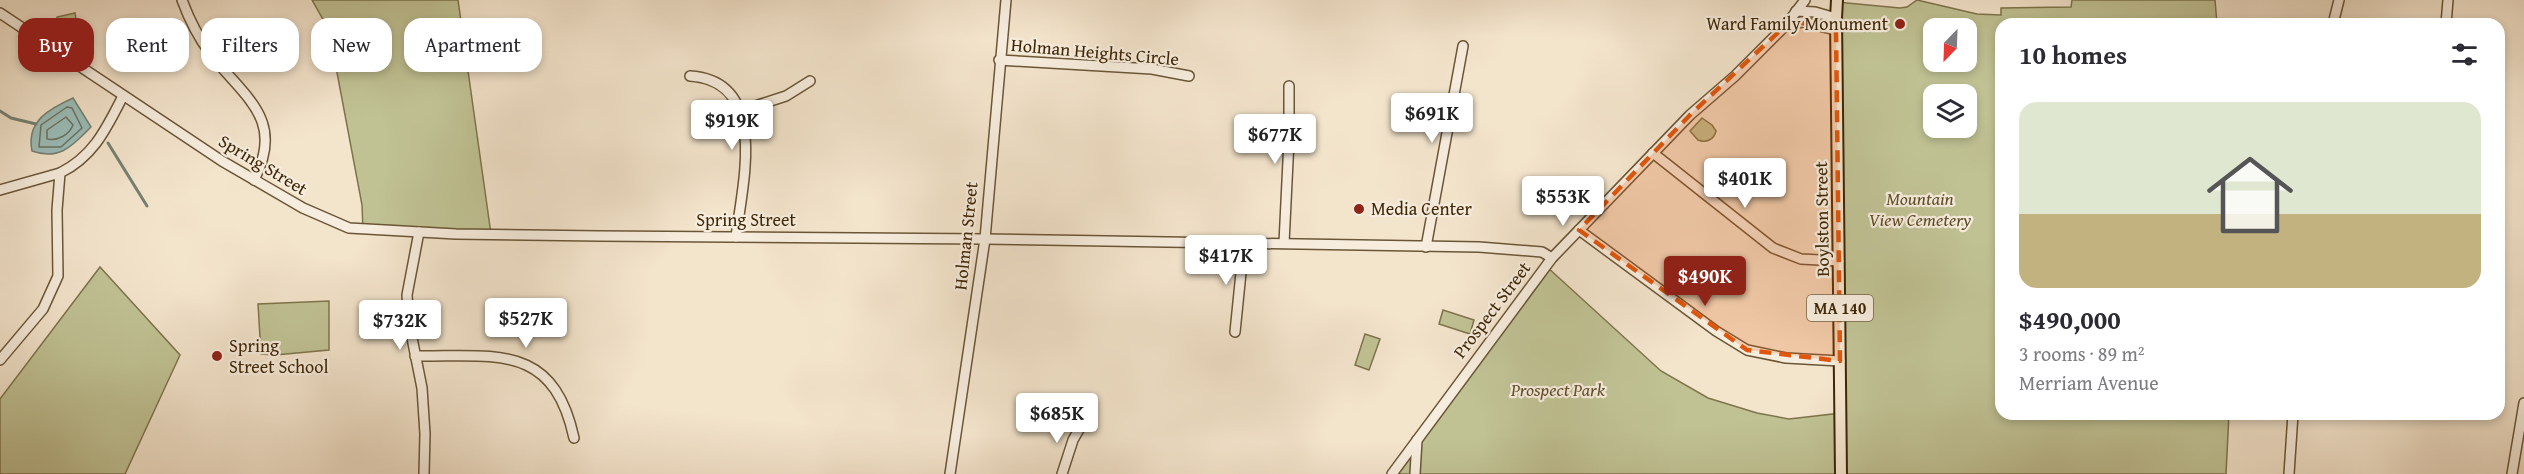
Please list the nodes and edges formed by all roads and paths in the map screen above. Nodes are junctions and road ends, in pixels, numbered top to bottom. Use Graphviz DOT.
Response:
graph roads {
  1 [pos="182,0"];
  2 [pos="1006,0"];
  3 [pos="1805,0"];
  4 [pos="1837,0"];
  5 [pos="2339,0"];
  6 [pos="2448,0"];
  7 [pos="1796,11"];
  8 [pos="0,13"];
  9 [pos="1836,18"];
  10 [pos="2334,18"];
  11 [pos="2446,18"];
  12 [pos="1786,25"];
  13 [pos="1836,30"];
  14 [pos="1463,46"];
  15 [pos="999,60"];
  16 [pos="690,76"];
  17 [pos="1189,76"];
  18 [pos="810,81"];
  19 [pos="1288,86"];
  20 [pos="123,96"];
  21 [pos="741,117"];
  22 [pos="1653,153"];
  23 [pos="60,173"];
  24 [pos="254,180"];
  25 [pos="0,190"];
  26 [pos="1579,230"];
  27 [pos="419,232"];
  28 [pos="736,237"];
  29 [pos="985,239"];
  30 [pos="1244,243"];
  31 [pos="1284,243"];
  32 [pos="1426,247"];
  33 [pos="1552,258"];
  34 [pos="1839,261"];
  35 [pos="1235,332"];
  36 [pos="415,356"];
  37 [pos="0,360"];
  38 [pos="1840,361"];
  39 [pos="2524,403"];
  40 [pos="2293,420"];
  41 [pos="1081,426"];
  42 [pos="574,438"];
  43 [pos="1417,440"];
  44 [pos="424,474"];
  45 [pos="950,474"];
  46 [pos="1062,474"];
  47 [pos="1392,474"];
  48 [pos="1415,474"];
  49 [pos="1841,474"];
  50 [pos="2289,474"];
  51 [pos="2512,474"];
  1 -- 24 [label="street"];
  2 -- 15 [label="street, Holman Street"];
  3 -- 7 [label="street, Prospect Street"];
  4 -- 9 [label="main road, Boylston Street / MA 140"];
  5 -- 10 [label="street"];
  6 -- 11 [label="street"];
  7 -- 9 [label="street"];
  7 -- 12 [label="street, Prospect Street"];
  8 -- 20 [label="street, Spring Street"];
  9 -- 13 [label="main road, Boylston Street / MA 140"];
  12 -- 13 [label="street"];
  12 -- 22 [label="street, Prospect Street"];
  13 -- 34 [label="main road, Boylston Street / MA 140"];
  14 -- 32 [label="street"];
  15 -- 17 [label="street, Holman Heights Circle"];
  15 -- 29 [label="street, Holman Street"];
  16 -- 21 [label="street"];
  18 -- 21 [label="street"];
  19 -- 31 [label="street"];
  20 -- 23 [label="street"];
  20 -- 24 [label="street, Spring Street"];
  21 -- 28 [label="street"];
  22 -- 26 [label="street, Prospect Street"];
  22 -- 34 [label="street"];
  23 -- 25 [label="street"];
  23 -- 37 [label="street"];
  24 -- 27 [label="street, Spring Street"];
  26 -- 33 [label="street, Prospect Street"];
  26 -- 38 [label="street"];
  27 -- 28 [label="street, Spring Street"];
  27 -- 36 [label="street"];
  28 -- 29 [label="street, Spring Street"];
  29 -- 30 [label="street, Spring Street"];
  29 -- 45 [label="street, Holman Street"];
  30 -- 31 [label="street, Spring Street"];
  30 -- 35 [label="street"];
  31 -- 32 [label="street, Spring Street"];
  32 -- 33 [label="street, Spring Street"];
  33 -- 43 [label="street, Prospect Street"];
  34 -- 38 [label="main road, Boylston Street / MA 140"];
  36 -- 42 [label="street"];
  36 -- 44 [label="street"];
  38 -- 49 [label="main road, Boylston Street / MA 140"];
  39 -- 51 [label="street"];
  40 -- 50 [label="street"];
  41 -- 46 [label="street"];
  43 -- 47 [label="street, Prospect Street"];
  43 -- 48 [label="street"];
}
